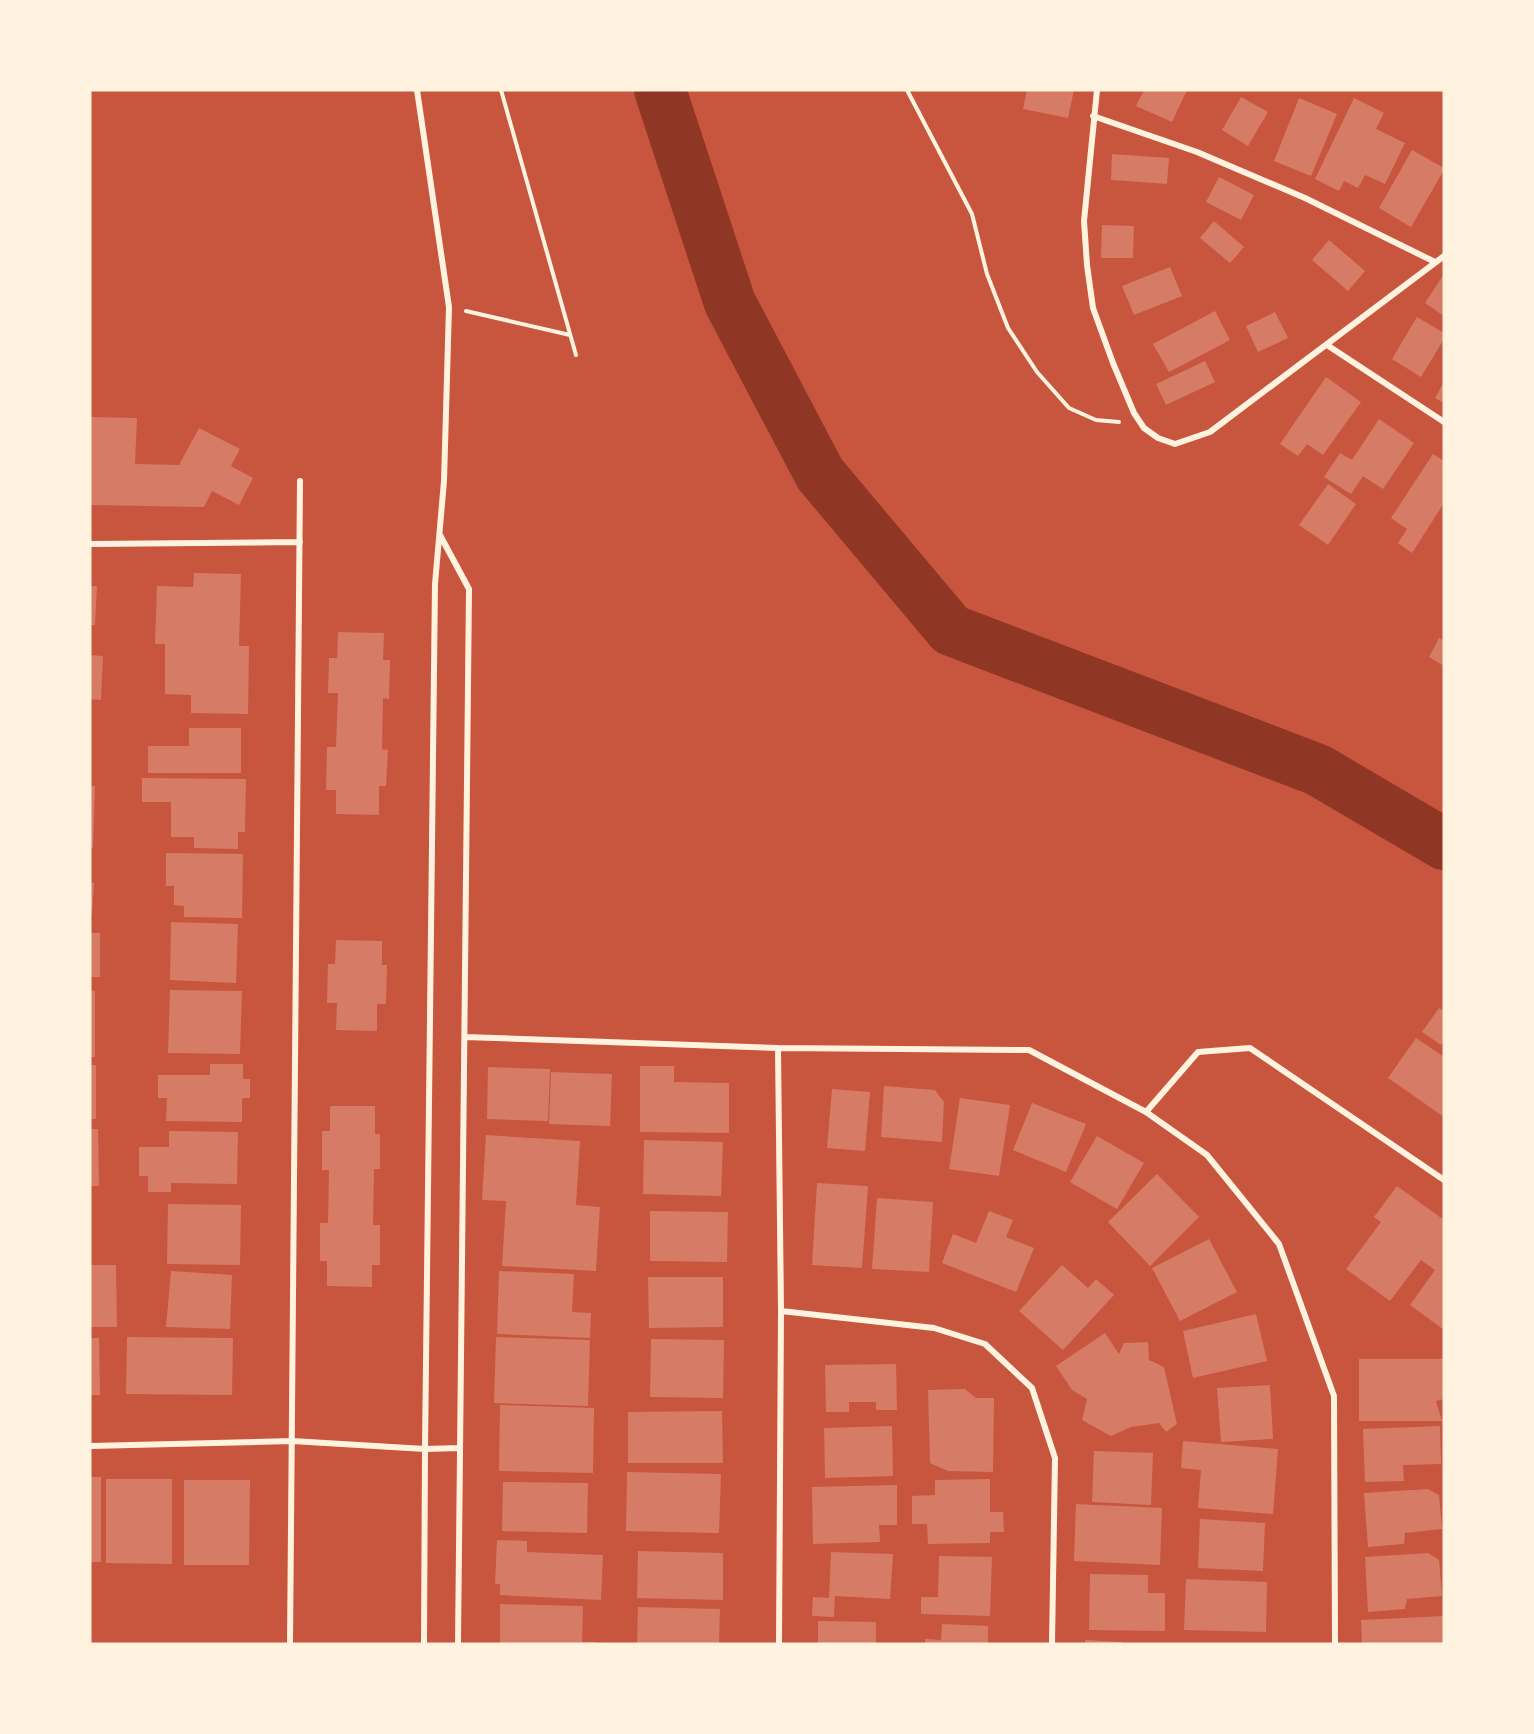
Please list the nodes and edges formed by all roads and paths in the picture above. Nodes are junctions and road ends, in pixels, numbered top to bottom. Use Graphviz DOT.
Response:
graph roads {
  1 [pos="417,90"];
  2 [pos="501,90"];
  3 [pos="907,90"];
  4 [pos="1097,90"];
  5 [pos="1094,116"];
  6 [pos="1444,256"];
  7 [pos="1435,262"];
  8 [pos="449,307"];
  9 [pos="570,335"];
  10 [pos="1327,345"];
  11 [pos="576,355"];
  12 [pos="1134,413"];
  13 [pos="1444,422"];
  14 [pos="300,482"];
  15 [pos="440,535"];
  16 [pos="300,542"];
  17 [pos="90,544"];
  18 [pos="465,1037"];
  19 [pos="778,1048"];
  20 [pos="1146,1112"];
  21 [pos="1444,1180"];
  22 [pos="781,1311"];
  23 [pos="292,1441"];
  24 [pos="90,1446"];
  25 [pos="460,1448"];
  26 [pos="425,1449"];
  27 [pos="290,1644"];
  28 [pos="424,1644"];
  29 [pos="458,1644"];
  30 [pos="779,1644"];
  31 [pos="1052,1644"];
  32 [pos="1335,1644"];
  1 -- 8 [label="street"];
  2 -- 9 [label="path"];
  3 -- 12 [label="path"];
  4 -- 5 [label="street"];
  5 -- 7 [label="street"];
  5 -- 12 [label="street"];
  6 -- 7 [label="street"];
  7 -- 10 [label="street"];
  8 -- 9 [label="path"];
  8 -- 15 [label="street"];
  9 -- 11 [label="path"];
  10 -- 12 [label="street"];
  10 -- 13 [label="street"];
  14 -- 16 [label="street"];
  15 -- 18 [label="street"];
  15 -- 26 [label="street"];
  16 -- 17 [label="street"];
  16 -- 23 [label="street"];
  18 -- 19 [label="street"];
  18 -- 25 [label="street"];
  19 -- 20 [label="street"];
  19 -- 22 [label="street"];
  20 -- 21 [label="street"];
  20 -- 32 [label="street"];
  22 -- 30 [label="street"];
  22 -- 31 [label="street"];
  23 -- 24 [label="street"];
  23 -- 26 [label="street"];
  23 -- 27 [label="street"];
  25 -- 26 [label="street"];
  25 -- 29 [label="street"];
  26 -- 28 [label="street"];
}
